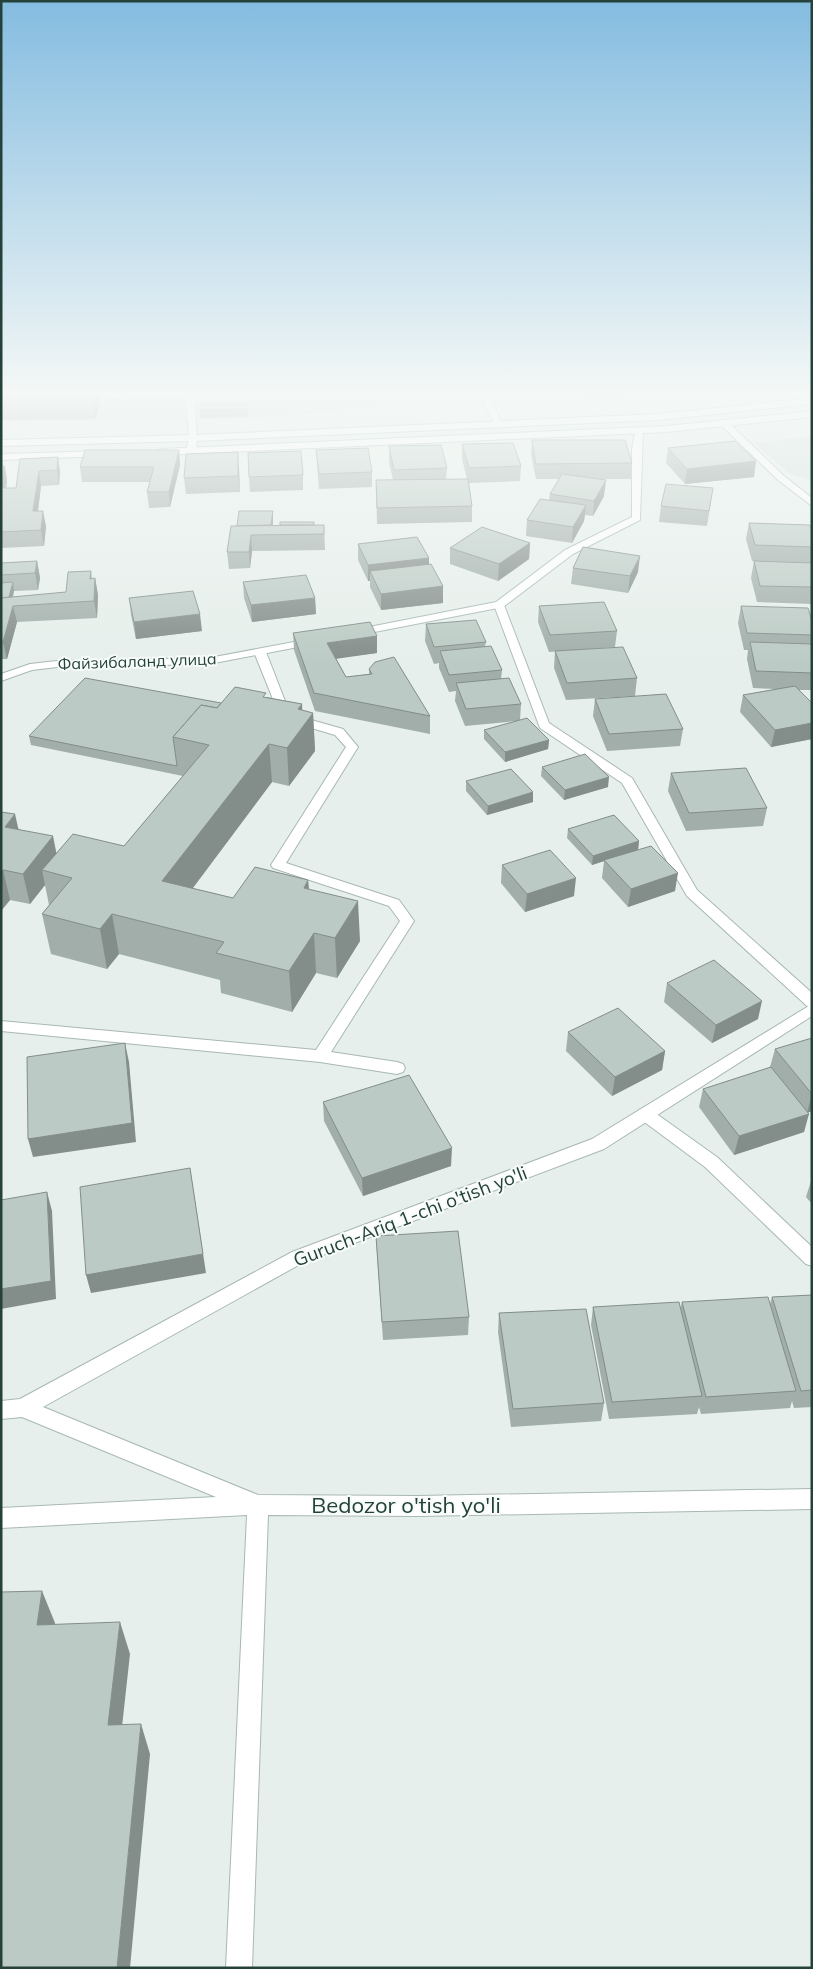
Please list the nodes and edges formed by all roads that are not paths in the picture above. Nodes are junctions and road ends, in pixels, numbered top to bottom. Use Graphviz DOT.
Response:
graph roads {
  1 [pos="637,482"];
  2 [pos="786,482"];
  3 [pos="812,502"];
  4 [pos="499,605"];
  5 [pos="346,635"];
  6 [pos="327,638"];
  7 [pos="260,652"];
  8 [pos="1,678"];
  9 [pos="812,1002"];
  10 [pos="812,1009"];
  11 [pos="1,1026"];
  12 [pos="320,1056"];
  13 [pos="397,1068"];
  14 [pos="645,1114"];
  15 [pos="812,1259"];
  16 [pos="23,1408"];
  17 [pos="1,1410"];
  18 [pos="812,1499"];
  19 [pos="258,1505"];
  20 [pos="1,1518"];
  21 [pos="239,1968"];
  1 -- 4 [label="street"];
  2 -- 3 [label="street"];
  4 -- 5 [label="street"];
  4 -- 9 [label="street"];
  6 -- 7 [label="street, Файзибаланд улица"];
  7 -- 8 [label="street, Файзибаланд улица"];
  7 -- 12 [label="street"];
  10 -- 14 [label="street, Guruch-Ariq 1-chi o'tish yo'li"];
  11 -- 12 [label="street"];
  12 -- 13 [label="street"];
  14 -- 15 [label="street"];
  14 -- 16 [label="street, Guruch-Ariq 1-chi o'tish yo'li"];
  16 -- 17 [label="street, Guruch-Ariq 1-chi o'tish yo'li"];
  16 -- 19 [label="street"];
  18 -- 19 [label="street, Bedozor o'tish yo'li"];
  19 -- 20 [label="street, Bedozor o'tish yo'li"];
  19 -- 21 [label="street"];
}
